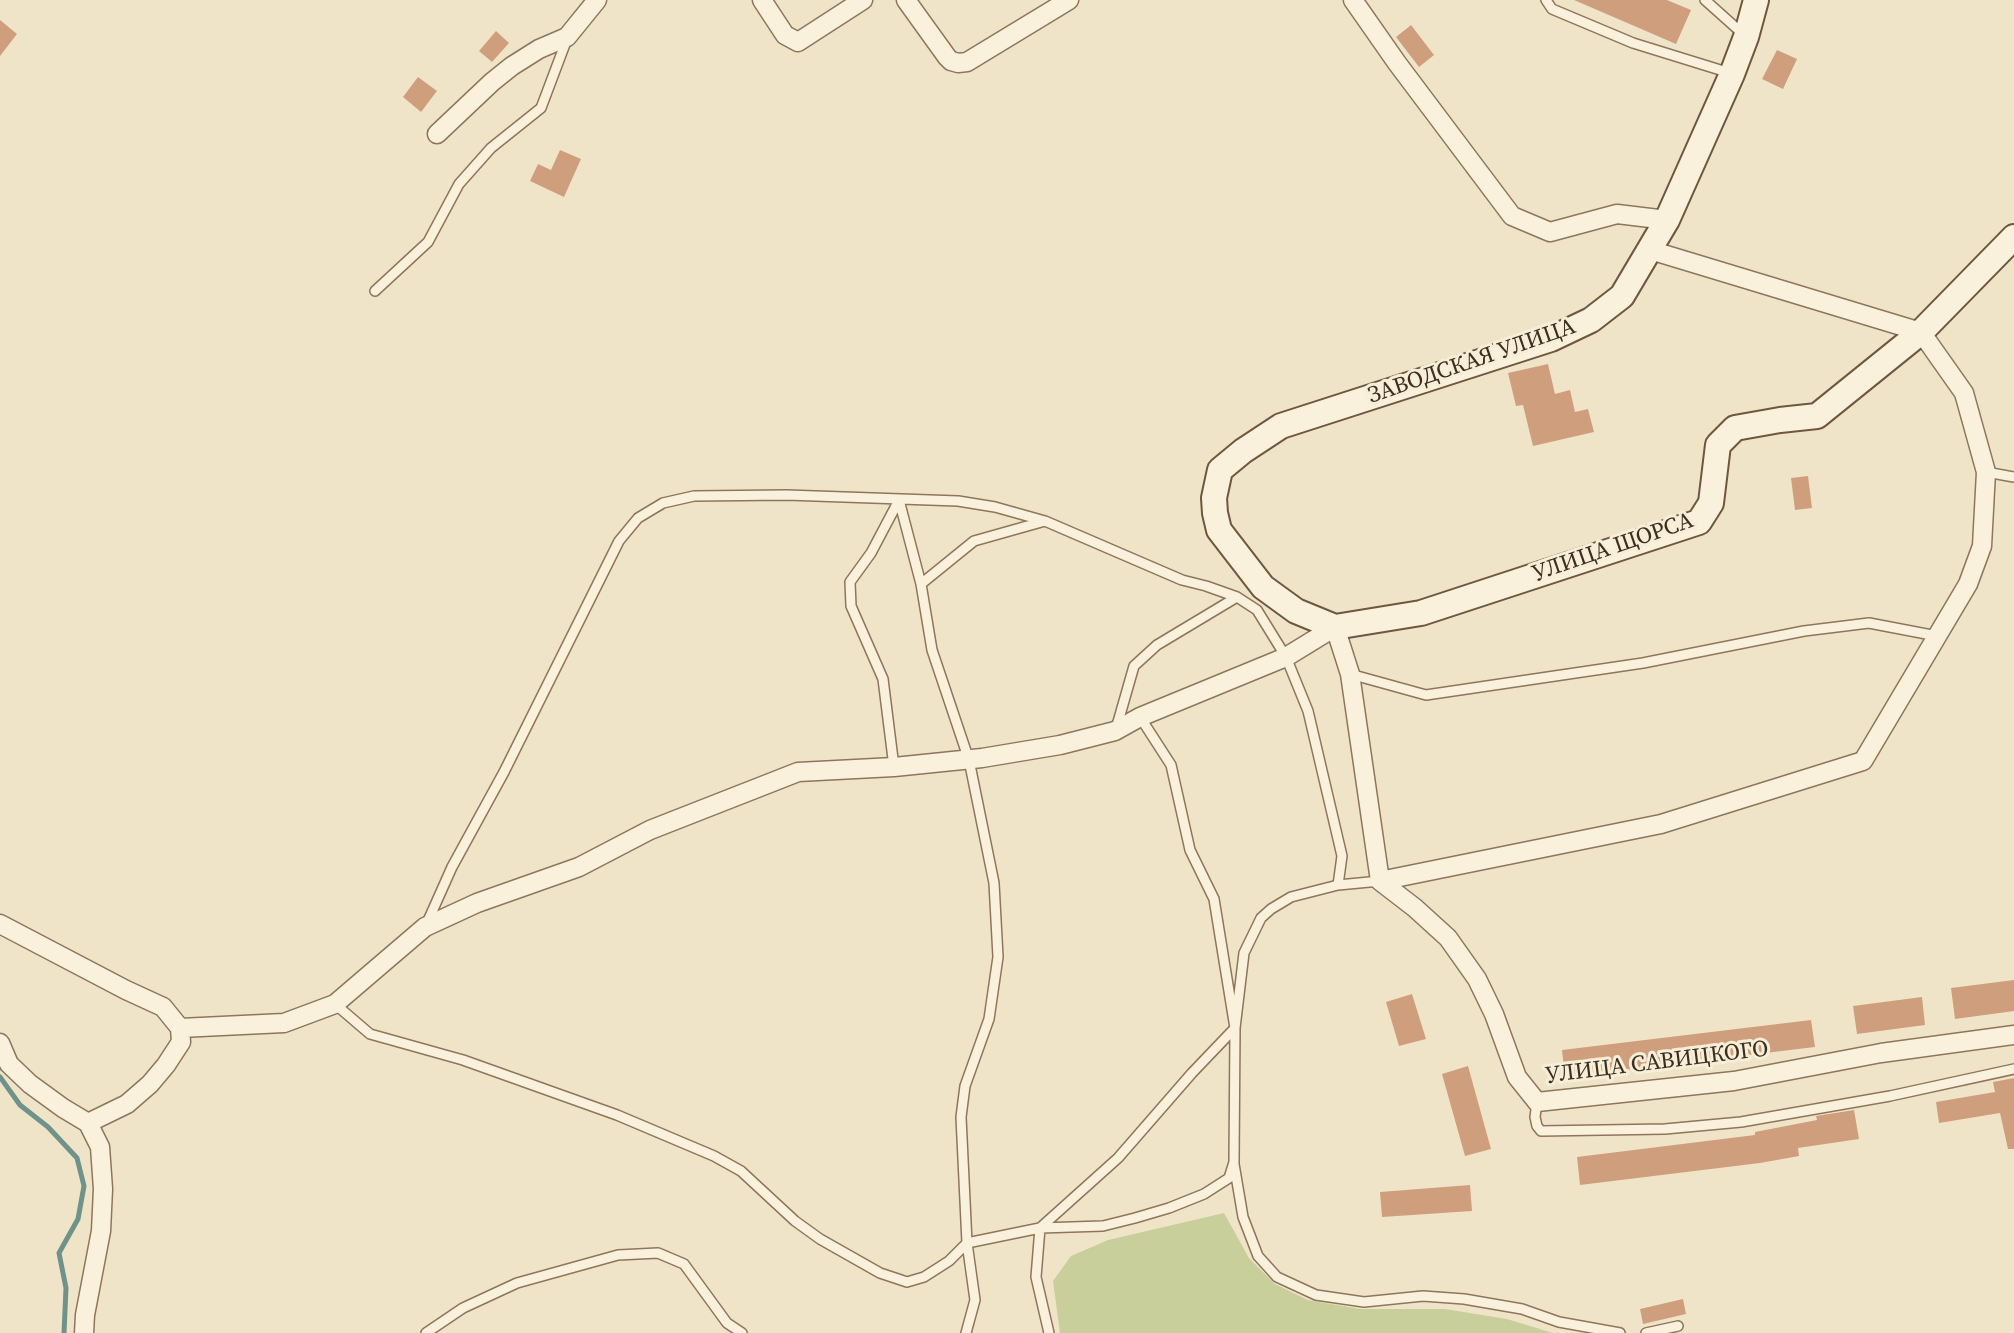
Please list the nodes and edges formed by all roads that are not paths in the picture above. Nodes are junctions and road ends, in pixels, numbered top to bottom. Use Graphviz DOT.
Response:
graph roads {
  1 [pos="597,0"];
  2 [pos="762,0"];
  3 [pos="863,0"];
  4 [pos="906,0"];
  5 [pos="1069,0"];
  6 [pos="1353,0"];
  7 [pos="1546,0"];
  8 [pos="1705,0"];
  9 [pos="1756,0"];
  10 [pos="567,37"];
  11 [pos="1746,37"];
  12 [pos="1732,74"];
  13 [pos="437,134"];
  14 [pos="1667,220"];
  15 [pos="2008,248"];
  16 [pos="1650,250"];
  17 [pos="375,291"];
  18 [pos="1921,332"];
  19 [pos="1986,472"];
  20 [pos="2014,477"];
  21 [pos="899,500"];
  22 [pos="1045,521"];
  23 [pos="921,584"];
  24 [pos="1237,597"];
  25 [pos="1335,627"];
  26 [pos="1937,636"];
  27 [pos="1286,657"];
  28 [pos="1350,674"];
  29 [pos="1140,717"];
  30 [pos="1115,731"];
  31 [pos="969,760"];
  32 [pos="894,767"];
  33 [pos="1380,881"];
  34 [pos="1338,886"];
  35 [pos="0,924"];
  36 [pos="425,927"];
  37 [pos="335,1004"];
  38 [pos="180,1028"];
  39 [pos="1236,1028"];
  40 [pos="2014,1035"];
  41 [pos="0,1043"];
  42 [pos="2014,1069"];
  43 [pos="1538,1102"];
  44 [pos="89,1123"];
  45 [pos="1234,1163"];
  46 [pos="1040,1228"];
  47 [pos="967,1243"];
  48 [pos="1678,1326"];
  49 [pos="84,1333"];
  50 [pos="426,1333"];
  51 [pos="742,1333"];
  52 [pos="966,1333"];
  53 [pos="1049,1333"];
  54 [pos="1620,1333"];
  55 [pos="1646,1333"];
  1 -- 10 [label="street"];
  2 -- 3 [label="street"];
  4 -- 5 [label="street"];
  6 -- 14 [label="street"];
  7 -- 12 [label="lane"];
  8 -- 11 [label="lane"];
  9 -- 11 [label="street, ЗАВОДСКАЯ УЛИЦА"];
  10 -- 13 [label="street"];
  10 -- 17 [label="lane"];
  11 -- 12 [label="street, ЗАВОДСКАЯ УЛИЦА"];
  12 -- 14 [label="street, ЗАВОДСКАЯ УЛИЦА"];
  14 -- 16 [label="street, ЗАВОДСКАЯ УЛИЦА"];
  15 -- 18 [label="street, УЛИЦА ЩОРСА"];
  16 -- 18 [label="street"];
  16 -- 25 [label="street, ЗАВОДСКАЯ УЛИЦА"];
  18 -- 19 [label="street"];
  18 -- 25 [label="street, УЛИЦА ЩОРСА"];
  19 -- 20 [label="lane"];
  19 -- 26 [label="street"];
  21 -- 22 [label="lane"];
  21 -- 23 [label="lane"];
  21 -- 32 [label="lane"];
  21 -- 36 [label="lane"];
  22 -- 23 [label="lane"];
  22 -- 24 [label="lane"];
  23 -- 31 [label="lane"];
  24 -- 27 [label="lane"];
  24 -- 30 [label="lane"];
  25 -- 27 [label="street"];
  25 -- 28 [label="street"];
  26 -- 28 [label="lane"];
  26 -- 33 [label="street"];
  27 -- 29 [label="street"];
  27 -- 34 [label="lane"];
  28 -- 33 [label="street"];
  29 -- 30 [label="street"];
  29 -- 39 [label="lane"];
  30 -- 31 [label="street"];
  31 -- 32 [label="street"];
  31 -- 47 [label="lane"];
  32 -- 36 [label="street"];
  33 -- 34 [label="lane"];
  33 -- 43 [label="street, УЛИЦА САВИЦКОГО"];
  34 -- 39 [label="lane"];
  35 -- 38 [label="street"];
  36 -- 37 [label="street"];
  37 -- 38 [label="street"];
  37 -- 47 [label="lane"];
  38 -- 44 [label="street"];
  39 -- 45 [label="lane"];
  39 -- 46 [label="lane"];
  40 -- 43 [label="street, УЛИЦА САВИЦКОГО"];
  41 -- 44 [label="street"];
  42 -- 43 [label="lane"];
  44 -- 49 [label="street"];
  45 -- 46 [label="lane"];
  45 -- 54 [label="lane"];
  46 -- 47 [label="lane"];
  46 -- 53 [label="lane"];
  47 -- 52 [label="lane"];
  48 -- 55 [label="lane"];
  50 -- 51 [label="lane"];
}
